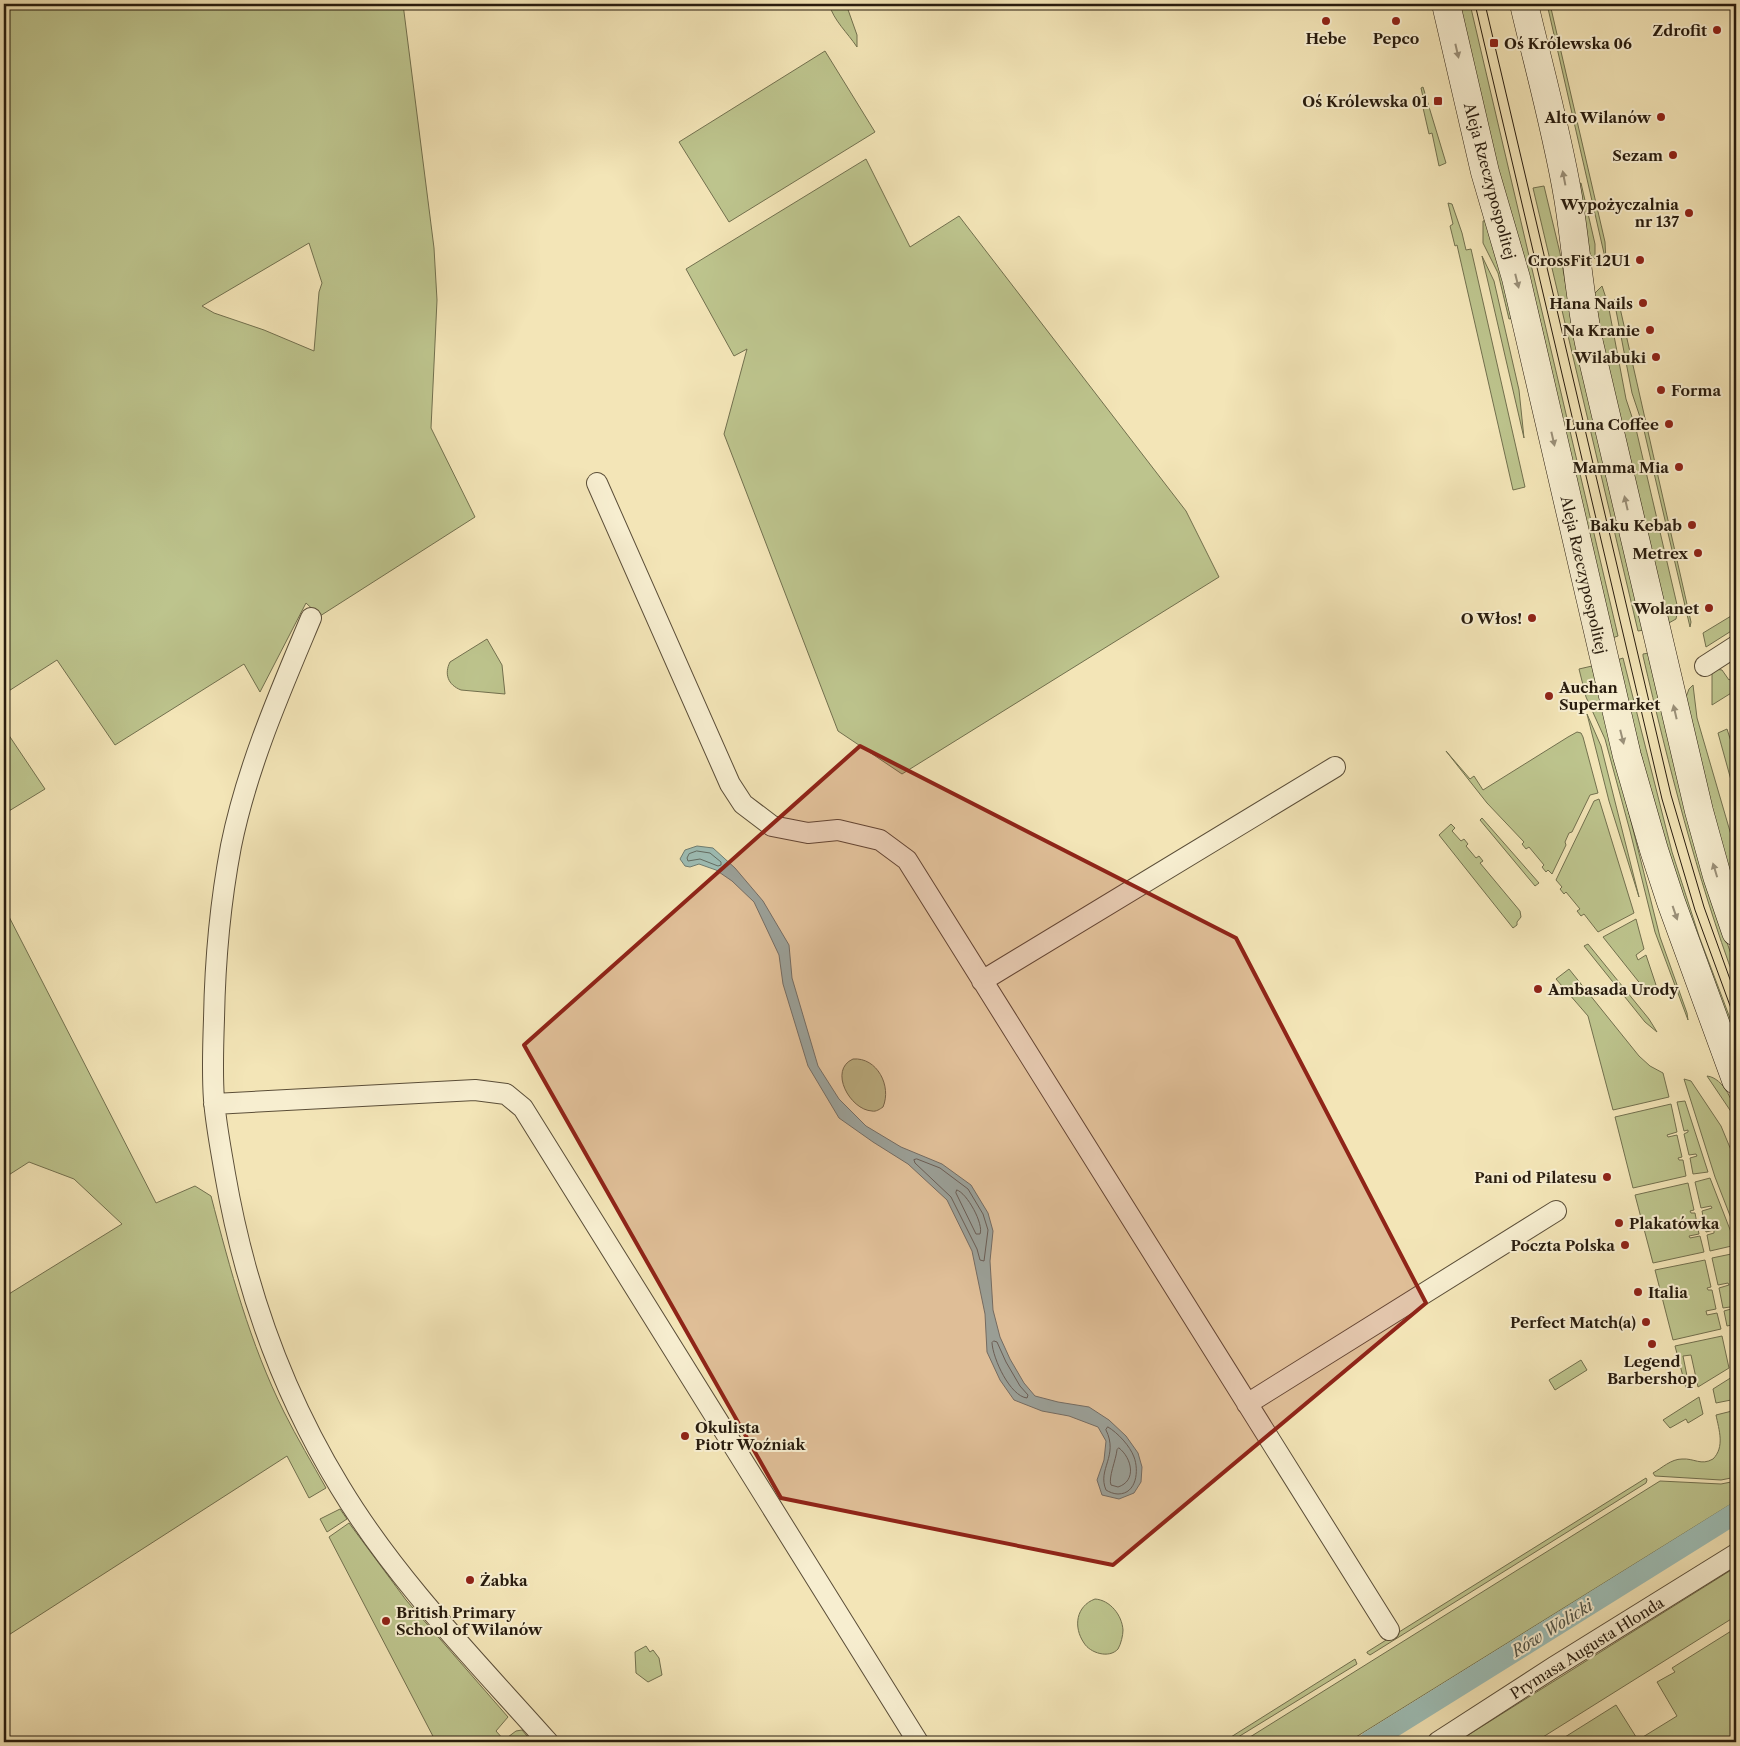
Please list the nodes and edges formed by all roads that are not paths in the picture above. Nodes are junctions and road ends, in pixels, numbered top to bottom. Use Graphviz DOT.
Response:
graph roads {
  1 [pos="1446,4"];
  2 [pos="1524,4"];
  3 [pos="597,483"];
  4 [pos="311,618"];
  5 [pos="1736,646"];
  6 [pos="1705,666"];
  7 [pos="1335,767"];
  8 [pos="1736,932"];
  9 [pos="982,981"];
  10 [pos="1736,1080"];
  11 [pos="214,1104"];
  12 [pos="1556,1211"];
  13 [pos="1247,1404"];
  14 [pos="1736,1554"];
  15 [pos="1389,1630"];
  16 [pos="548,1742"];
  17 [pos="918,1742"];
  18 [pos="1438,1742"];
  1 -- 10 [label="street, Aleja Rzeczypospolitej, one-way"];
  8 -- 2 [label="street, one-way"];
  3 -- 9 [label="street"];
  4 -- 11 [label="street"];
  5 -- 6 [label="street"];
  7 -- 9 [label="street"];
  9 -- 13 [label="street"];
  11 -- 16 [label="street"];
  11 -- 17 [label="street"];
  12 -- 13 [label="street"];
  13 -- 15 [label="street"];
  14 -- 18 [label="street, Prymasa Augusta Hlonda"];
}
